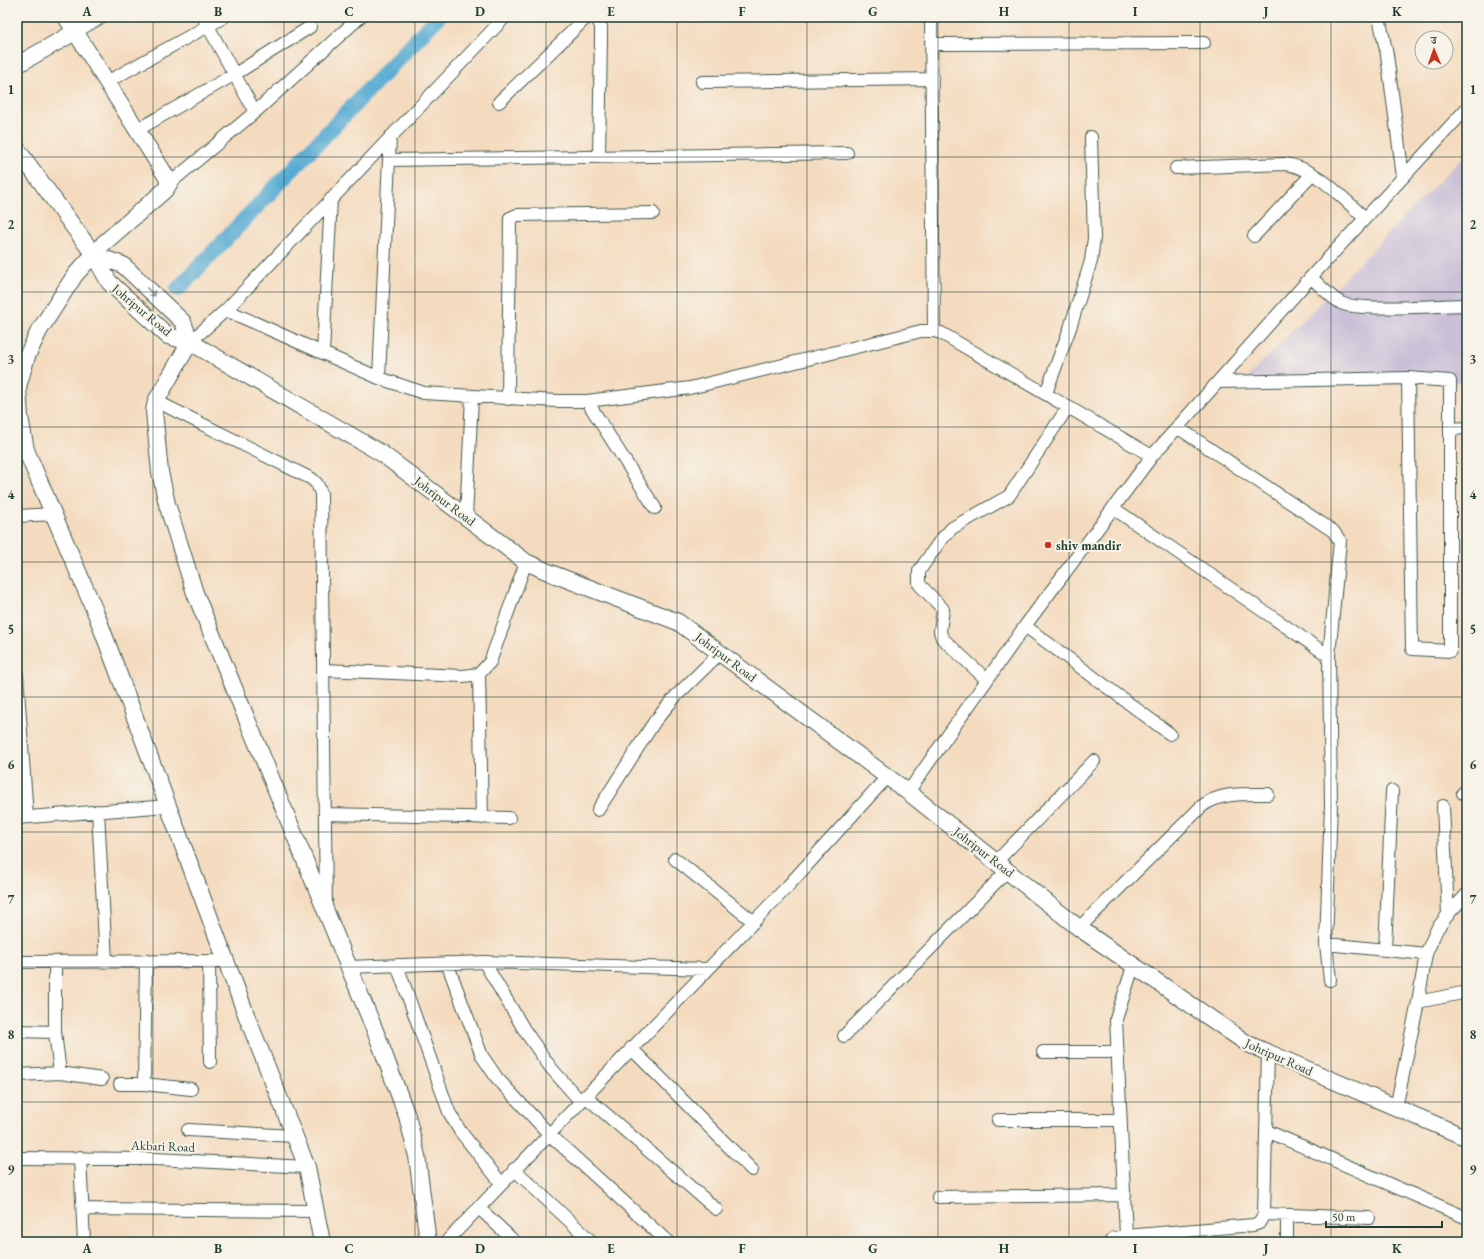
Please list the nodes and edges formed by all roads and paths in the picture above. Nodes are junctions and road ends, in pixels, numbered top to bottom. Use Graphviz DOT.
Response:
graph roads {
  1 [pos="66,17"];
  2 [pos="102,17"];
  3 [pos="224,17"];
  4 [pos="360,17"];
  5 [pos="505,17"];
  6 [pos="586,17"];
  7 [pos="596,17"];
  8 [pos="931,17"];
  9 [pos="1380,17"];
  10 [pos="206,22"];
  11 [pos="310,26"];
  12 [pos="75,32"];
  13 [pos="1204,43"];
  14 [pos="932,44"];
  15 [pos="17,65"];
  16 [pos="235,74"];
  17 [pos="932,79"];
  18 [pos="107,82"];
  19 [pos="702,82"];
  20 [pos="499,102"];
  21 [pos="1467,108"];
  22 [pos="255,112"];
  23 [pos="137,130"];
  24 [pos="1091,136"];
  25 [pos="390,137"];
  26 [pos="17,149"];
  27 [pos="847,153"];
  28 [pos="599,157"];
  29 [pos="389,160"];
  30 [pos="1176,168"];
  31 [pos="1312,174"];
  32 [pos="1403,177"];
  33 [pos="169,184"];
  34 [pos="331,199"];
  35 [pos="653,213"];
  36 [pos="1365,218"];
  37 [pos="1254,236"];
  38 [pos="94,255"];
  39 [pos="1311,277"];
  40 [pos="1467,305"];
  41 [pos="226,310"];
  42 [pos="934,331"];
  43 [pos="190,342"];
  44 [pos="323,353"];
  45 [pos="379,378"];
  46 [pos="1408,378"];
  47 [pos="1218,382"];
  48 [pos="1046,394"];
  49 [pos="472,397"];
  50 [pos="508,399"];
  51 [pos="587,400"];
  52 [pos="156,401"];
  53 [pos="1068,407"];
  54 [pos="1177,427"];
  55 [pos="1467,428"];
  56 [pos="1450,429"];
  57 [pos="1152,456"];
  58 [pos="655,508"];
  59 [pos="1113,508"];
  60 [pos="54,514"];
  61 [pos="17,516"];
  62 [pos="466,517"];
  63 [pos="526,562"];
  64 [pos="1025,626"];
  65 [pos="720,652"];
  66 [pos="1329,656"];
  67 [pos="324,670"];
  68 [pos="479,674"];
  69 [pos="17,675"];
  70 [pos="987,680"];
  71 [pos="1170,734"];
  72 [pos="1094,761"];
  73 [pos="887,777"];
  74 [pos="1392,791"];
  75 [pos="908,792"];
  76 [pos="1268,794"];
  77 [pos="168,806"];
  78 [pos="1443,806"];
  79 [pos="598,810"];
  80 [pos="98,811"];
  81 [pos="326,814"];
  82 [pos="22,818"];
  83 [pos="482,818"];
  84 [pos="509,818"];
  85 [pos="676,859"];
  86 [pos="1002,866"];
  87 [pos="1467,894"];
  88 [pos="326,914"];
  89 [pos="1448,915"];
  90 [pos="754,922"];
  91 [pos="1079,928"];
  92 [pos="1326,944"];
  93 [pos="1385,950"];
  94 [pos="1426,954"];
  95 [pos="106,961"];
  96 [pos="146,961"];
  97 [pos="209,961"];
  98 [pos="226,961"];
  99 [pos="17,962"];
  100 [pos="55,962"];
  101 [pos="484,962"];
  102 [pos="447,963"];
  103 [pos="397,965"];
  104 [pos="348,967"];
  105 [pos="1133,967"];
  106 [pos="707,969"];
  107 [pos="1330,980"];
  108 [pos="1467,992"];
  109 [pos="1418,1002"];
  110 [pos="17,1031"];
  111 [pos="55,1032"];
  112 [pos="844,1036"];
  113 [pos="631,1048"];
  114 [pos="1043,1052"];
  115 [pos="1117,1052"];
  116 [pos="1268,1053"];
  117 [pos="210,1062"];
  118 [pos="60,1073"];
  119 [pos="17,1074"];
  120 [pos="102,1079"];
  121 [pos="120,1084"];
  122 [pos="144,1084"];
  123 [pos="191,1089"];
  124 [pos="582,1098"];
  125 [pos="1396,1108"];
  126 [pos="998,1120"];
  127 [pos="1121,1120"];
  128 [pos="188,1130"];
  129 [pos="1267,1131"];
  130 [pos="549,1134"];
  131 [pos="294,1136"];
  132 [pos="1467,1138"];
  133 [pos="80,1157"];
  134 [pos="17,1158"];
  135 [pos="307,1167"];
  136 [pos="514,1169"];
  137 [pos="752,1170"];
  138 [pos="501,1183"];
  139 [pos="1125,1195"];
  140 [pos="938,1197"];
  141 [pos="478,1207"];
  142 [pos="83,1209"];
  143 [pos="716,1209"];
  144 [pos="316,1211"];
  145 [pos="1264,1214"];
  146 [pos="1287,1216"];
  147 [pos="1369,1218"];
  148 [pos="1467,1218"];
  149 [pos="1126,1236"];
  150 [pos="1180,1237"];
  151 [pos="84,1242"];
  152 [pos="322,1242"];
  153 [pos="428,1242"];
  154 [pos="446,1242"];
  155 [pos="514,1242"];
  156 [pos="592,1242"];
  157 [pos="668,1242"];
  158 [pos="1110,1242"];
  159 [pos="1287,1242"];
  1 -- 12 [label="street"];
  2 -- 12 [label="street"];
  3 -- 10 [label="street"];
  4 -- 22 [label="street"];
  5 -- 25 [label="street"];
  6 -- 20 [label="street"];
  7 -- 28 [label="street"];
  8 -- 14 [label="street"];
  9 -- 32 [label="street"];
  10 -- 16 [label="street"];
  10 -- 18 [label="street"];
  11 -- 16 [label="street"];
  12 -- 15 [label="street"];
  12 -- 18 [label="street"];
  13 -- 14 [label="street"];
  14 -- 17 [label="street"];
  16 -- 22 [label="street"];
  16 -- 23 [label="street"];
  17 -- 19 [label="street"];
  17 -- 42 [label="street"];
  18 -- 23 [label="street"];
  21 -- 32 [label="street"];
  22 -- 33 [label="street"];
  23 -- 33 [label="street"];
  24 -- 48 [label="street"];
  25 -- 29 [label="street"];
  25 -- 34 [label="street"];
  26 -- 38 [label="street, Johripur Road"];
  27 -- 28 [label="street"];
  28 -- 29 [label="street"];
  29 -- 45 [label="street"];
  30 -- 31 [label="street"];
  31 -- 36 [label="street"];
  31 -- 37 [label="street"];
  32 -- 36 [label="street"];
  33 -- 38 [label="street"];
  34 -- 41 [label="street"];
  34 -- 44 [label="street"];
  35 -- 50 [label="street"];
  36 -- 39 [label="street"];
  38 -- 43 [label="street, Johripur Road"];
  38 -- 43 [label="street, one-way"];
  38 -- 60 [label="street"];
  39 -- 40 [label="street"];
  39 -- 47 [label="street"];
  41 -- 43 [label="street"];
  41 -- 44 [label="street"];
  42 -- 48 [label="street"];
  42 -- 51 [label="street"];
  43 -- 52 [label="street"];
  43 -- 62 [label="street, Johripur Road"];
  44 -- 45 [label="street"];
  45 -- 49 [label="street"];
  46 -- 47 [label="street"];
  46 -- 56 [label="street"];
  46 -- 56 [label="street"];
  47 -- 54 [label="street"];
  48 -- 53 [label="street"];
  49 -- 50 [label="street"];
  49 -- 62 [label="street"];
  50 -- 51 [label="street"];
  51 -- 58 [label="street"];
  52 -- 67 [label="street"];
  52 -- 88 [label="street"];
  53 -- 57 [label="street"];
  53 -- 70 [label="street"];
  54 -- 57 [label="street"];
  54 -- 66 [label="street"];
  55 -- 56 [label="street"];
  57 -- 59 [label="street"];
  59 -- 64 [label="street"];
  59 -- 66 [label="street"];
  60 -- 61 [label="street"];
  60 -- 77 [label="street"];
  62 -- 63 [label="street, Johripur Road"];
  63 -- 65 [label="street, Johripur Road"];
  63 -- 68 [label="street"];
  64 -- 70 [label="street"];
  64 -- 71 [label="street"];
  65 -- 73 [label="street, Johripur Road"];
  65 -- 79 [label="street"];
  66 -- 92 [label="street"];
  67 -- 68 [label="street"];
  67 -- 81 [label="street"];
  68 -- 83 [label="street"];
  69 -- 82 [label="street"];
  70 -- 75 [label="street"];
  72 -- 86 [label="street"];
  73 -- 75 [label="street, Johripur Road"];
  73 -- 90 [label="street"];
  74 -- 93 [label="street"];
  75 -- 86 [label="street, Johripur Road"];
  76 -- 91 [label="street"];
  77 -- 80 [label="street"];
  77 -- 98 [label="street"];
  78 -- 89 [label="street"];
  80 -- 82 [label="street"];
  80 -- 95 [label="street"];
  81 -- 83 [label="street"];
  81 -- 88 [label="street"];
  83 -- 84 [label="street"];
  85 -- 90 [label="street"];
  86 -- 91 [label="street, Johripur Road"];
  86 -- 112 [label="street"];
  87 -- 89 [label="street"];
  88 -- 104 [label="street"];
  89 -- 94 [label="street"];
  90 -- 106 [label="street"];
  91 -- 105 [label="street, Johripur Road"];
  92 -- 93 [label="street"];
  92 -- 107 [label="street"];
  93 -- 94 [label="street"];
  94 -- 109 [label="street"];
  95 -- 96 [label="street"];
  95 -- 100 [label="street"];
  96 -- 97 [label="street"];
  96 -- 122 [label="street"];
  97 -- 98 [label="street"];
  97 -- 117 [label="street"];
  98 -- 131 [label="street"];
  99 -- 100 [label="street"];
  100 -- 111 [label="street"];
  101 -- 102 [label="street"];
  101 -- 106 [label="street"];
  101 -- 124 [label="street"];
  102 -- 103 [label="street"];
  102 -- 130 [label="street"];
  103 -- 104 [label="street"];
  103 -- 138 [label="street"];
  104 -- 153 [label="street"];
  105 -- 115 [label="street"];
  105 -- 116 [label="street, Johripur Road"];
  106 -- 113 [label="street"];
  108 -- 109 [label="street"];
  109 -- 125 [label="street"];
  110 -- 111 [label="street"];
  111 -- 118 [label="street"];
  113 -- 124 [label="street"];
  113 -- 137 [label="street"];
  114 -- 115 [label="street"];
  115 -- 127 [label="street"];
  116 -- 125 [label="street, Johripur Road"];
  116 -- 129 [label="street"];
  118 -- 119 [label="street"];
  118 -- 120 [label="street"];
  121 -- 122 [label="street"];
  122 -- 123 [label="street"];
  124 -- 130 [label="street"];
  124 -- 143 [label="street"];
  125 -- 132 [label="street, Johripur Road"];
  126 -- 127 [label="street"];
  127 -- 139 [label="street"];
  128 -- 131 [label="street"];
  129 -- 145 [label="street"];
  129 -- 148 [label="street"];
  130 -- 136 [label="street"];
  130 -- 157 [label="street"];
  131 -- 135 [label="street"];
  133 -- 134 [label="street, Akbari Road"];
  133 -- 135 [label="street, Akbari Road"];
  133 -- 142 [label="street"];
  135 -- 144 [label="street"];
  136 -- 138 [label="street"];
  136 -- 156 [label="street"];
  138 -- 141 [label="street"];
  139 -- 140 [label="street"];
  139 -- 149 [label="street"];
  141 -- 154 [label="street"];
  141 -- 155 [label="street"];
  142 -- 144 [label="street"];
  142 -- 151 [label="street"];
  144 -- 152 [label="street"];
  145 -- 146 [label="street"];
  145 -- 150 [label="street"];
  146 -- 147 [label="street"];
  146 -- 159 [label="street"];
  149 -- 150 [label="street"];
  149 -- 158 [label="street"];
}
